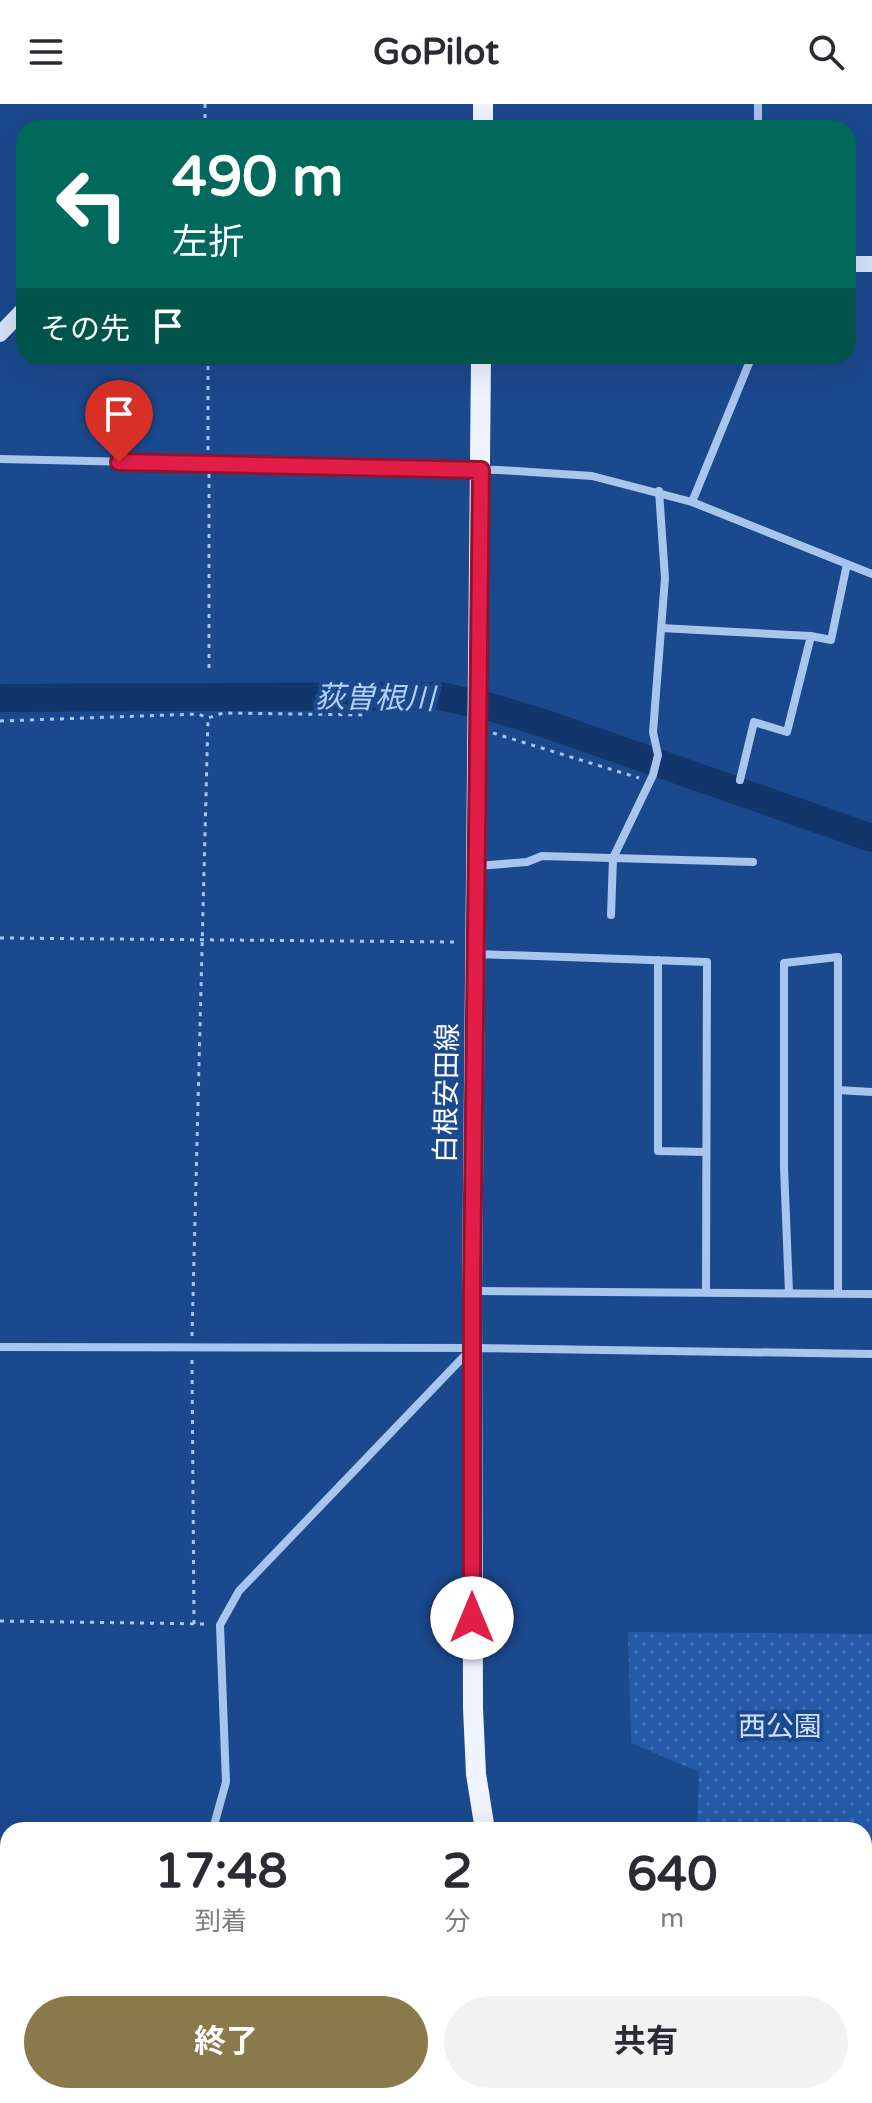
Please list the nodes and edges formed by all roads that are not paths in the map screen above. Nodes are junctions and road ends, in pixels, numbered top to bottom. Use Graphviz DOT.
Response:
graph roads {
  1 [pos="16,317"];
  2 [pos="0,334"];
  3 [pos="482,364"];
  4 [pos="749,364"];
  5 [pos="0,459"];
  6 [pos="481,470"];
  7 [pos="659,491"];
  8 [pos="692,502"];
  9 [pos="847,564"];
  10 [pos="872,574"];
  11 [pos="661,628"];
  12 [pos="811,636"];
  13 [pos="740,780"];
  14 [pos="613,858"];
  15 [pos="753,862"];
  16 [pos="477,866"];
  17 [pos="611,915"];
  18 [pos="476,948"];
  19 [pos="658,960"];
  20 [pos="838,1090"];
  21 [pos="872,1092"];
  22 [pos="706,1152"];
  23 [pos="472,1291"];
  24 [pos="706,1293"];
  25 [pos="789,1293"];
  26 [pos="838,1293"];
  27 [pos="872,1294"];
  28 [pos="0,1347"];
  29 [pos="472,1348"];
  30 [pos="872,1354"];
  31 [pos="215,1822"];
  32 [pos="484,1822"];
  1 -- 2 [label="street"];
  3 -- 6 [label="main road, 白根安田線"];
  4 -- 8 [label="street"];
  5 -- 6 [label="street"];
  6 -- 7 [label="street"];
  6 -- 16 [label="main road, 白根安田線"];
  7 -- 8 [label="street"];
  7 -- 11 [label="street"];
  8 -- 9 [label="street"];
  9 -- 10 [label="street"];
  9 -- 12 [label="street"];
  11 -- 12 [label="street"];
  11 -- 14 [label="street"];
  12 -- 13 [label="street"];
  14 -- 15 [label="street"];
  14 -- 16 [label="street"];
  14 -- 17 [label="street"];
  16 -- 18 [label="main road, 白根安田線"];
  18 -- 19 [label="street"];
  18 -- 23 [label="main road, 白根安田線"];
  19 -- 22 [label="street"];
  19 -- 22 [label="street"];
  20 -- 21 [label="street"];
  20 -- 25 [label="street"];
  20 -- 26 [label="street"];
  22 -- 24 [label="street"];
  23 -- 24 [label="street"];
  23 -- 29 [label="main road, 白根安田線"];
  24 -- 25 [label="street"];
  25 -- 26 [label="street"];
  26 -- 27 [label="street"];
  28 -- 29 [label="street"];
  29 -- 30 [label="street"];
  29 -- 31 [label="street"];
  29 -- 32 [label="main road, 白根安田線"];
}
